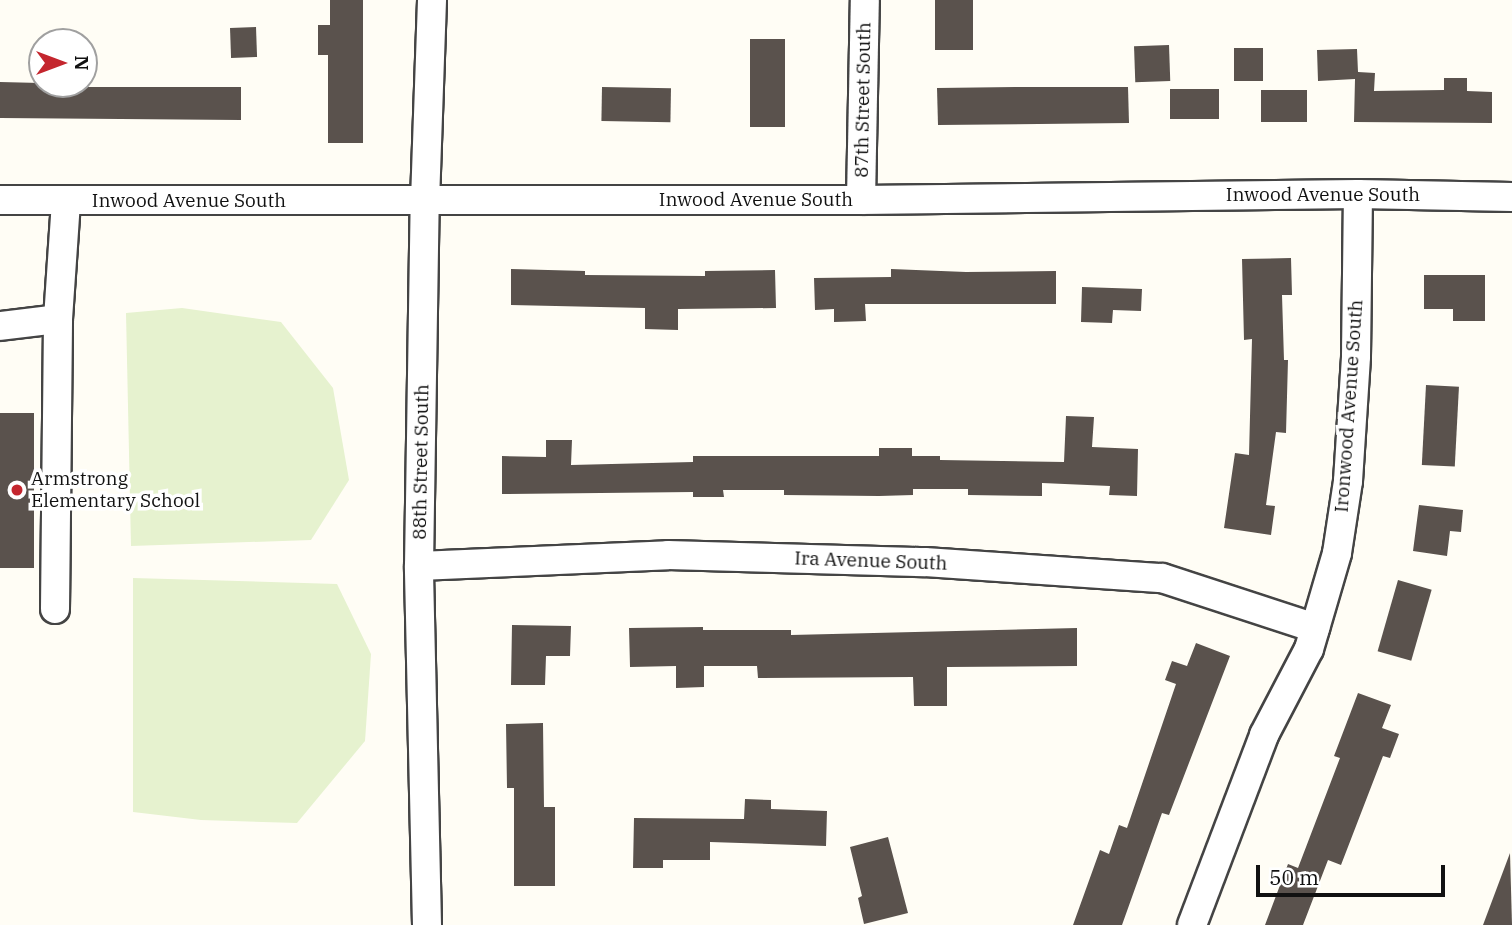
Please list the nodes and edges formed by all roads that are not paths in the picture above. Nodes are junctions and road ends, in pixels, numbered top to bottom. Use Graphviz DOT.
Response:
graph roads {
  1 [pos="432,0"];
  2 [pos="865,0"];
  3 [pos="1358,194"];
  4 [pos="1512,197"];
  5 [pos="0,200"];
  6 [pos="862,200"];
  7 [pos="66,201"];
  8 [pos="425,201"];
  9 [pos="58,319"];
  10 [pos="0,326"];
  11 [pos="419,566"];
  12 [pos="55,609"];
  13 [pos="1315,628"];
  14 [pos="427,925"];
  15 [pos="1192,925"];
  1 -- 8 [label="street, 88th Street South"];
  2 -- 6 [label="street, 87th Street South"];
  3 -- 4 [label="street, Inwood Avenue South"];
  3 -- 6 [label="street, Inwood Avenue South"];
  3 -- 13 [label="street, Ironwood Avenue South"];
  5 -- 7 [label="street, Inwood Avenue South"];
  6 -- 8 [label="street, Inwood Avenue South"];
  7 -- 8 [label="street, Inwood Avenue South"];
  7 -- 9 [label="street"];
  8 -- 11 [label="street, 88th Street South"];
  9 -- 10 [label="street"];
  9 -- 12 [label="street"];
  11 -- 13 [label="street, Ira Avenue South"];
  11 -- 14 [label="street, 88th Street South"];
  13 -- 15 [label="street, Ironwood Avenue South"];
}
